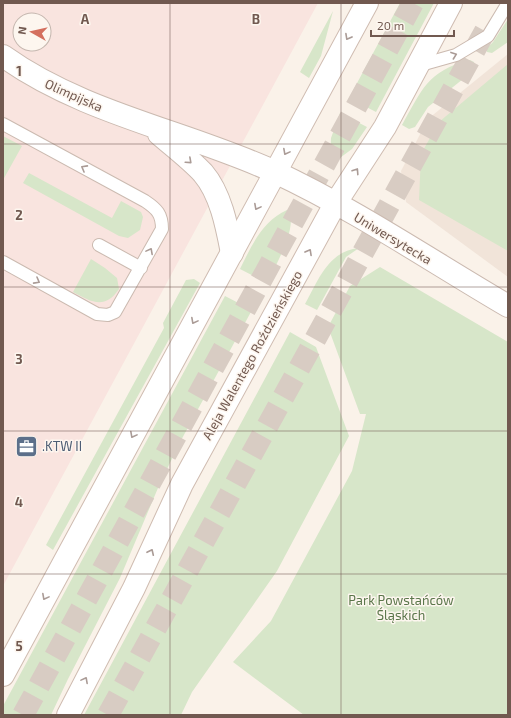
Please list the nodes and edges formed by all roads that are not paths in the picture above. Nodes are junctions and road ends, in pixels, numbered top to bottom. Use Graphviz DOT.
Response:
graph roads {
  1 [pos="367,3"];
  2 [pos="451,3"];
  3 [pos="508,3"];
  4 [pos="3,56"];
  5 [pos="417,66"];
  6 [pos="3,124"];
  7 [pos="150,125"];
  8 [pos="275,172"];
  9 [pos="335,204"];
  10 [pos="99,246"];
  11 [pos="232,253"];
  12 [pos="3,262"];
  13 [pos="141,268"];
  14 [pos="508,306"];
  15 [pos="3,676"];
  16 [pos="68,715"];
  1 -- 8 [label="main road, one-way"];
  2 -- 5 [label="main road, Aleja Walentego Roździeńskiego"];
  5 -- 3 [label="lane, one-way"];
  4 -- 7 [label="main road, Olimpijska"];
  9 -- 5 [label="main road, Aleja Walentego Roździeńskiego, one-way"];
  13 -- 6 [label="lane, one-way"];
  7 -- 8 [label="main road, Olimpijska"];
  7 -- 11 [label="main road, Olimpijska, one-way"];
  8 -- 9 [label="main road, Uniwersytecka"];
  8 -- 11 [label="main road, one-way"];
  9 -- 14 [label="main road, Uniwersytecka"];
  16 -- 9 [label="main road, Aleja Walentego Roździeńskiego, one-way"];
  10 -- 13 [label="lane"];
  11 -- 15 [label="main road, one-way"];
  12 -- 13 [label="lane, one-way"];
}
